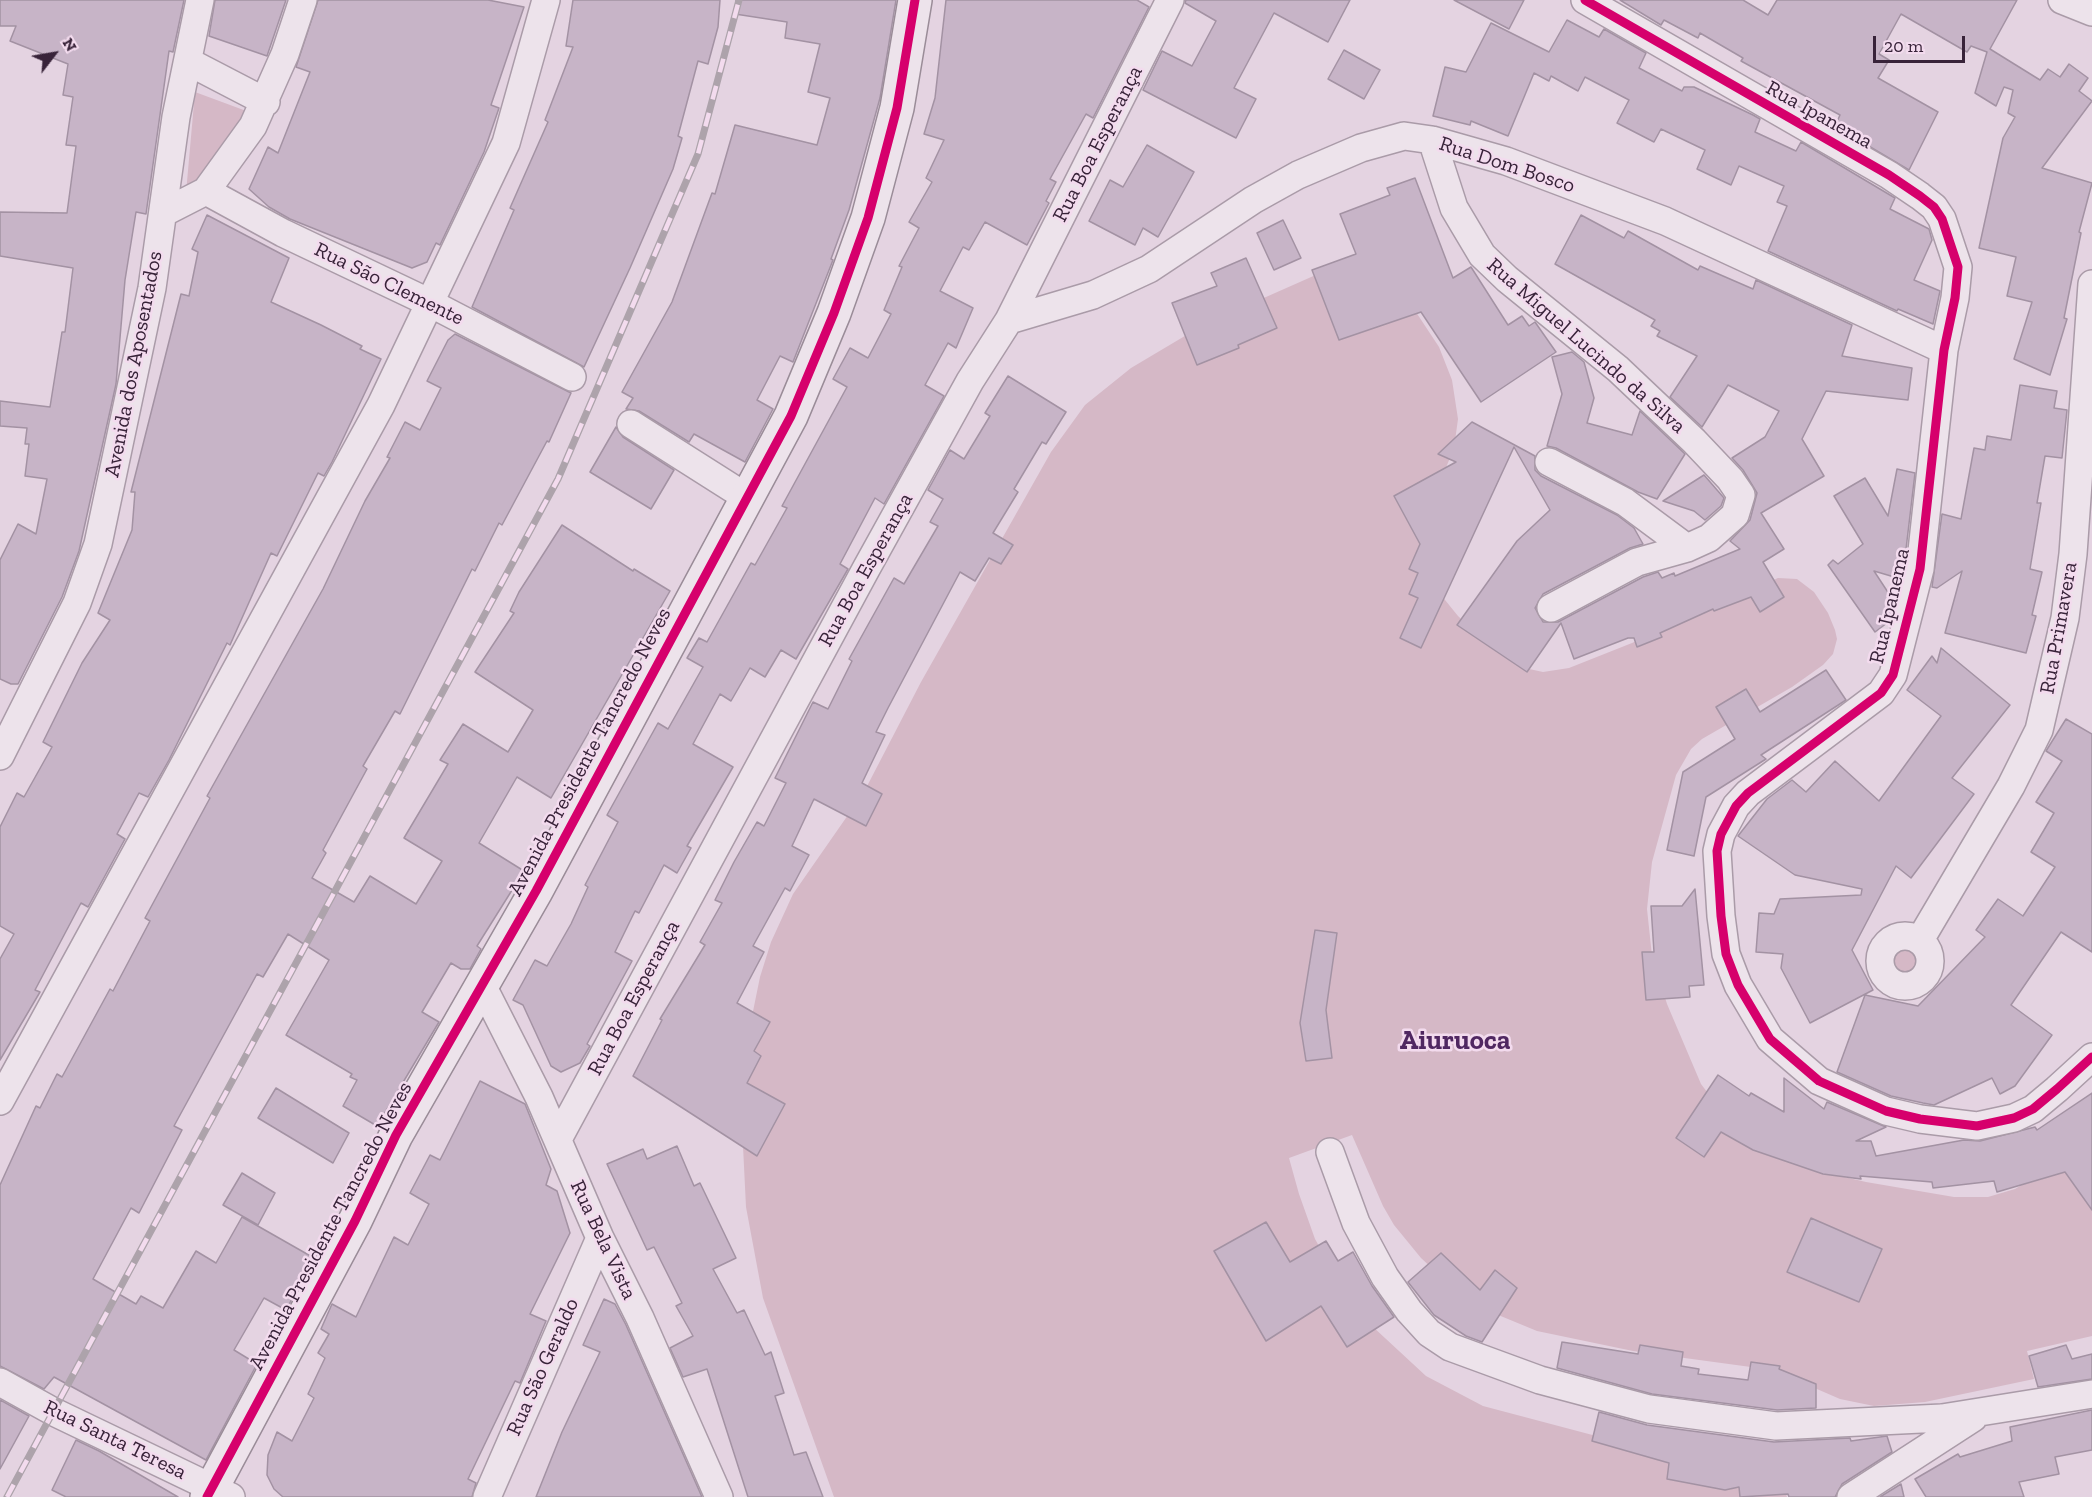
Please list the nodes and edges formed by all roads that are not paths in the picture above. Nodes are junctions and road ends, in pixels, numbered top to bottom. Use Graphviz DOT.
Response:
graph roads {
  1 [pos="200,0"];
  2 [pos="303,0"];
  3 [pos="546,0"];
  4 [pos="915,0"];
  5 [pos="1170,0"];
  6 [pos="1585,0"];
  7 [pos="2062,0"];
  8 [pos="2092,12"];
  9 [pos="189,62"];
  10 [pos="266,102"];
  11 [pos="1432,140"];
  12 [pos="206,191"];
  13 [pos="163,213"];
  14 [pos="2092,284"];
  15 [pos="428,302"];
  16 [pos="1009,320"];
  17 [pos="1944,350"];
  18 [pos="572,377"];
  19 [pos="631,424"];
  20 [pos="1549,462"];
  21 [pos="746,497"];
  22 [pos="1687,548"];
  23 [pos="1551,608"];
  24 [pos="0,756"];
  25 [pos="1920,940"];
  26 [pos="482,985"];
  27 [pos="2092,1057"];
  28 [pos="0,1101"];
  29 [pos="558,1139"];
  30 [pos="1330,1152"];
  31 [pos="600,1238"];
  32 [pos="0,1382"];
  33 [pos="2092,1394"];
  34 [pos="1980,1414"];
  35 [pos="216,1494"];
  36 [pos="487,1497"];
  37 [pos="719,1497"];
  38 [pos="1851,1497"];
  1 -- 9 [label="street, Avenida dos Aposentados"];
  2 -- 10 [label="street"];
  3 -- 15 [label="street"];
  4 -- 21 [label="street, Avenida Presidente Tancredo Neves"];
  5 -- 16 [label="street, Rua Boa Esperança"];
  6 -- 17 [label="street, Rua Ipanema"];
  7 -- 8 [label="street"];
  9 -- 10 [label="street"];
  9 -- 13 [label="street, Avenida dos Aposentados"];
  10 -- 12 [label="street"];
  11 -- 16 [label="street, Rua Dom Bosco"];
  11 -- 17 [label="street, Rua Dom Bosco"];
  11 -- 22 [label="street, Rua Miguel Lucindo da Silva"];
  12 -- 13 [label="street"];
  12 -- 15 [label="street, Rua São Clemente"];
  13 -- 24 [label="street, Avenida dos Aposentados"];
  14 -- 25 [label="street, Rua Primavera"];
  15 -- 18 [label="street, Rua São Clemente"];
  15 -- 28 [label="street"];
  16 -- 29 [label="street, Rua Boa Esperança"];
  17 -- 27 [label="street, Rua Ipanema"];
  19 -- 21 [label="street"];
  20 -- 22 [label="street"];
  21 -- 26 [label="street, Avenida Presidente Tancredo Neves"];
  22 -- 23 [label="street, Rua Miguel Lucindo da Silva"];
  26 -- 29 [label="street, Rua Bela Vista"];
  26 -- 35 [label="street, Avenida Presidente Tancredo Neves"];
  29 -- 31 [label="street, Rua Bela Vista"];
  30 -- 34 [label="street"];
  31 -- 36 [label="street, Rua São Geraldo"];
  31 -- 37 [label="street, Rua Bela Vista"];
  32 -- 35 [label="street, Rua Santa Teresa"];
  33 -- 34 [label="street"];
  34 -- 38 [label="street"];
}
